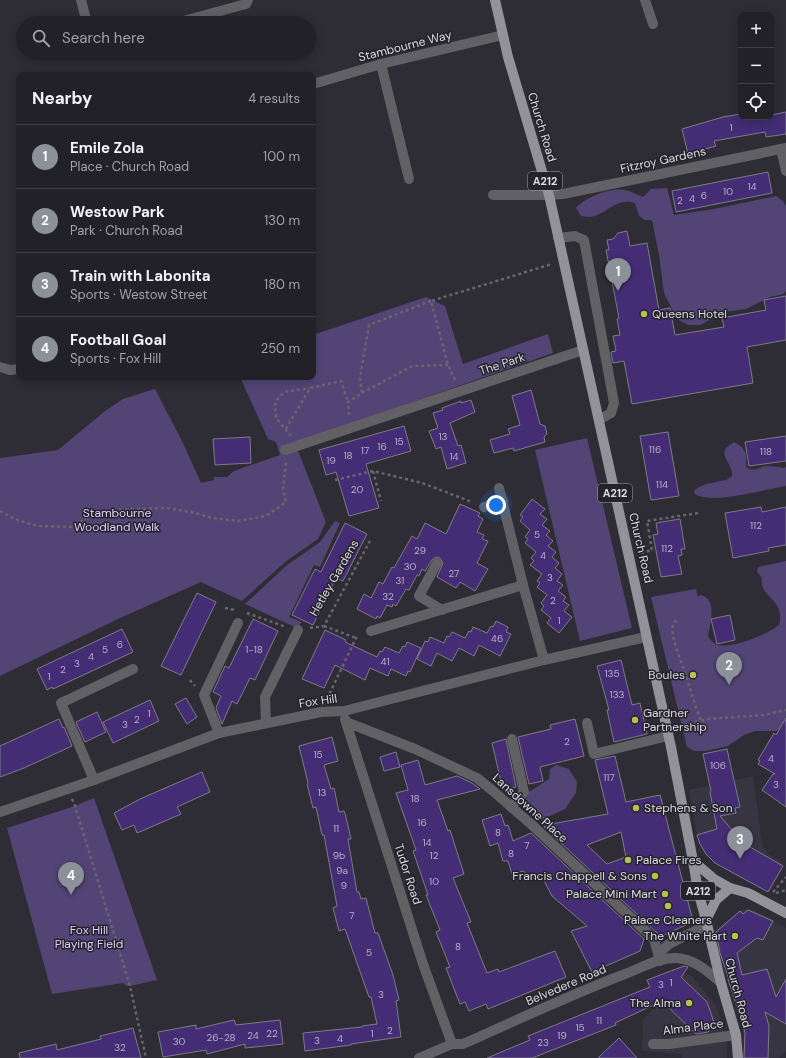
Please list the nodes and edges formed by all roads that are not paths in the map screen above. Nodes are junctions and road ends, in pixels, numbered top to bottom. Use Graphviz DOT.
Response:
graph roads {
  1 [pos="81,0"];
  2 [pos="248,0"];
  3 [pos="495,0"];
  4 [pos="645,0"];
  5 [pos="84,16"];
  6 [pos="202,16"];
  7 [pos="653,24"];
  8 [pos="503,35"];
  9 [pos="381,64"];
  10 [pos="316,83"];
  11 [pos="783,148"];
  12 [pos="786,171"];
  13 [pos="408,180"];
  14 [pos="493,195"];
  15 [pos="549,195"];
  16 [pos="558,238"];
  17 [pos="583,350"];
  18 [pos="0,367"];
  19 [pos="16,369"];
  20 [pos="599,420"];
  21 [pos="285,450"];
  22 [pos="500,488"];
  23 [pos="503,501"];
  24 [pos="484,507"];
  25 [pos="437,563"];
  26 [pos="523,585"];
  27 [pos="442,610"];
  28 [pos="238,623"];
  29 [pos="298,630"];
  30 [pos="371,632"];
  31 [pos="646,637"];
  32 [pos="544,660"];
  33 [pos="133,669"];
  34 [pos="344,711"];
  35 [pos="346,722"];
  36 [pos="266,723"];
  37 [pos="587,723"];
  38 [pos="219,733"];
  39 [pos="668,736"];
  40 [pos="512,739"];
  41 [pos="94,780"];
  42 [pos="511,807"];
  43 [pos="0,812"];
  44 [pos="693,861"];
  45 [pos="730,888"];
  46 [pos="786,913"];
  47 [pos="706,922"];
  48 [pos="659,957"];
  49 [pos="721,983"];
  50 [pos="736,1035"];
  51 [pos="452,1044"];
  52 [pos="653,1044"];
  53 [pos="419,1058"];
  54 [pos="738,1058"];
  1 -- 5 [label="street"];
  2 -- 6 [label="street"];
  3 -- 8 [label="main road, Church Road / A212"];
  4 -- 7 [label="street"];
  8 -- 9 [label="street, Stambourne Way"];
  8 -- 15 [label="main road, Church Road / A212"];
  9 -- 10 [label="street, Stambourne Way"];
  9 -- 13 [label="street"];
  11 -- 12 [label="street, Fitzroy Gardens"];
  11 -- 15 [label="street, Fitzroy Gardens"];
  14 -- 15 [label="street, Fitzroy Gardens"];
  15 -- 16 [label="main road, Church Road / A212"];
  16 -- 17 [label="main road, Church Road / A212"];
  16 -- 20 [label="street"];
  17 -- 20 [label="main road, Church Road / A212"];
  17 -- 21 [label="street, The Park"];
  18 -- 19 [label="street"];
  20 -- 31 [label="main road, Church Road / A212"];
  22 -- 23 [label="street"];
  23 -- 24 [label="street"];
  23 -- 26 [label="street"];
  25 -- 27 [label="street"];
  26 -- 27 [label="street"];
  26 -- 32 [label="street"];
  27 -- 30 [label="street"];
  28 -- 38 [label="street"];
  29 -- 36 [label="street"];
  31 -- 32 [label="street, Fox Hill"];
  31 -- 39 [label="main road, Church Road / A212"];
  32 -- 34 [label="street, Fox Hill"];
  33 -- 41 [label="street"];
  34 -- 35 [label="street, Tudor Road"];
  34 -- 36 [label="street, Fox Hill"];
  35 -- 42 [label="street, Lansdowne Place"];
  35 -- 51 [label="street, Tudor Road"];
  36 -- 38 [label="street, Fox Hill"];
  37 -- 39 [label="street"];
  38 -- 41 [label="street, Fox Hill"];
  39 -- 44 [label="main road, Church Road / A212"];
  40 -- 42 [label="street"];
  41 -- 43 [label="street, Fox Hill"];
  42 -- 48 [label="street, Lansdowne Place"];
  44 -- 45 [label="main road"];
  44 -- 47 [label="main road, Church Road / A212"];
  45 -- 46 [label="main road"];
  45 -- 47 [label="main road"];
  47 -- 48 [label="street, Belvedere Road"];
  47 -- 49 [label="main road, Church Road / A212"];
  48 -- 49 [label="street, Belvedere Road"];
  48 -- 51 [label="street, Belvedere Road"];
  49 -- 50 [label="main road, Church Road / A212"];
  50 -- 52 [label="street, Alma Place"];
  50 -- 54 [label="main road, Church Road / A212"];
  51 -- 53 [label="street, Belvedere Road"];
}
